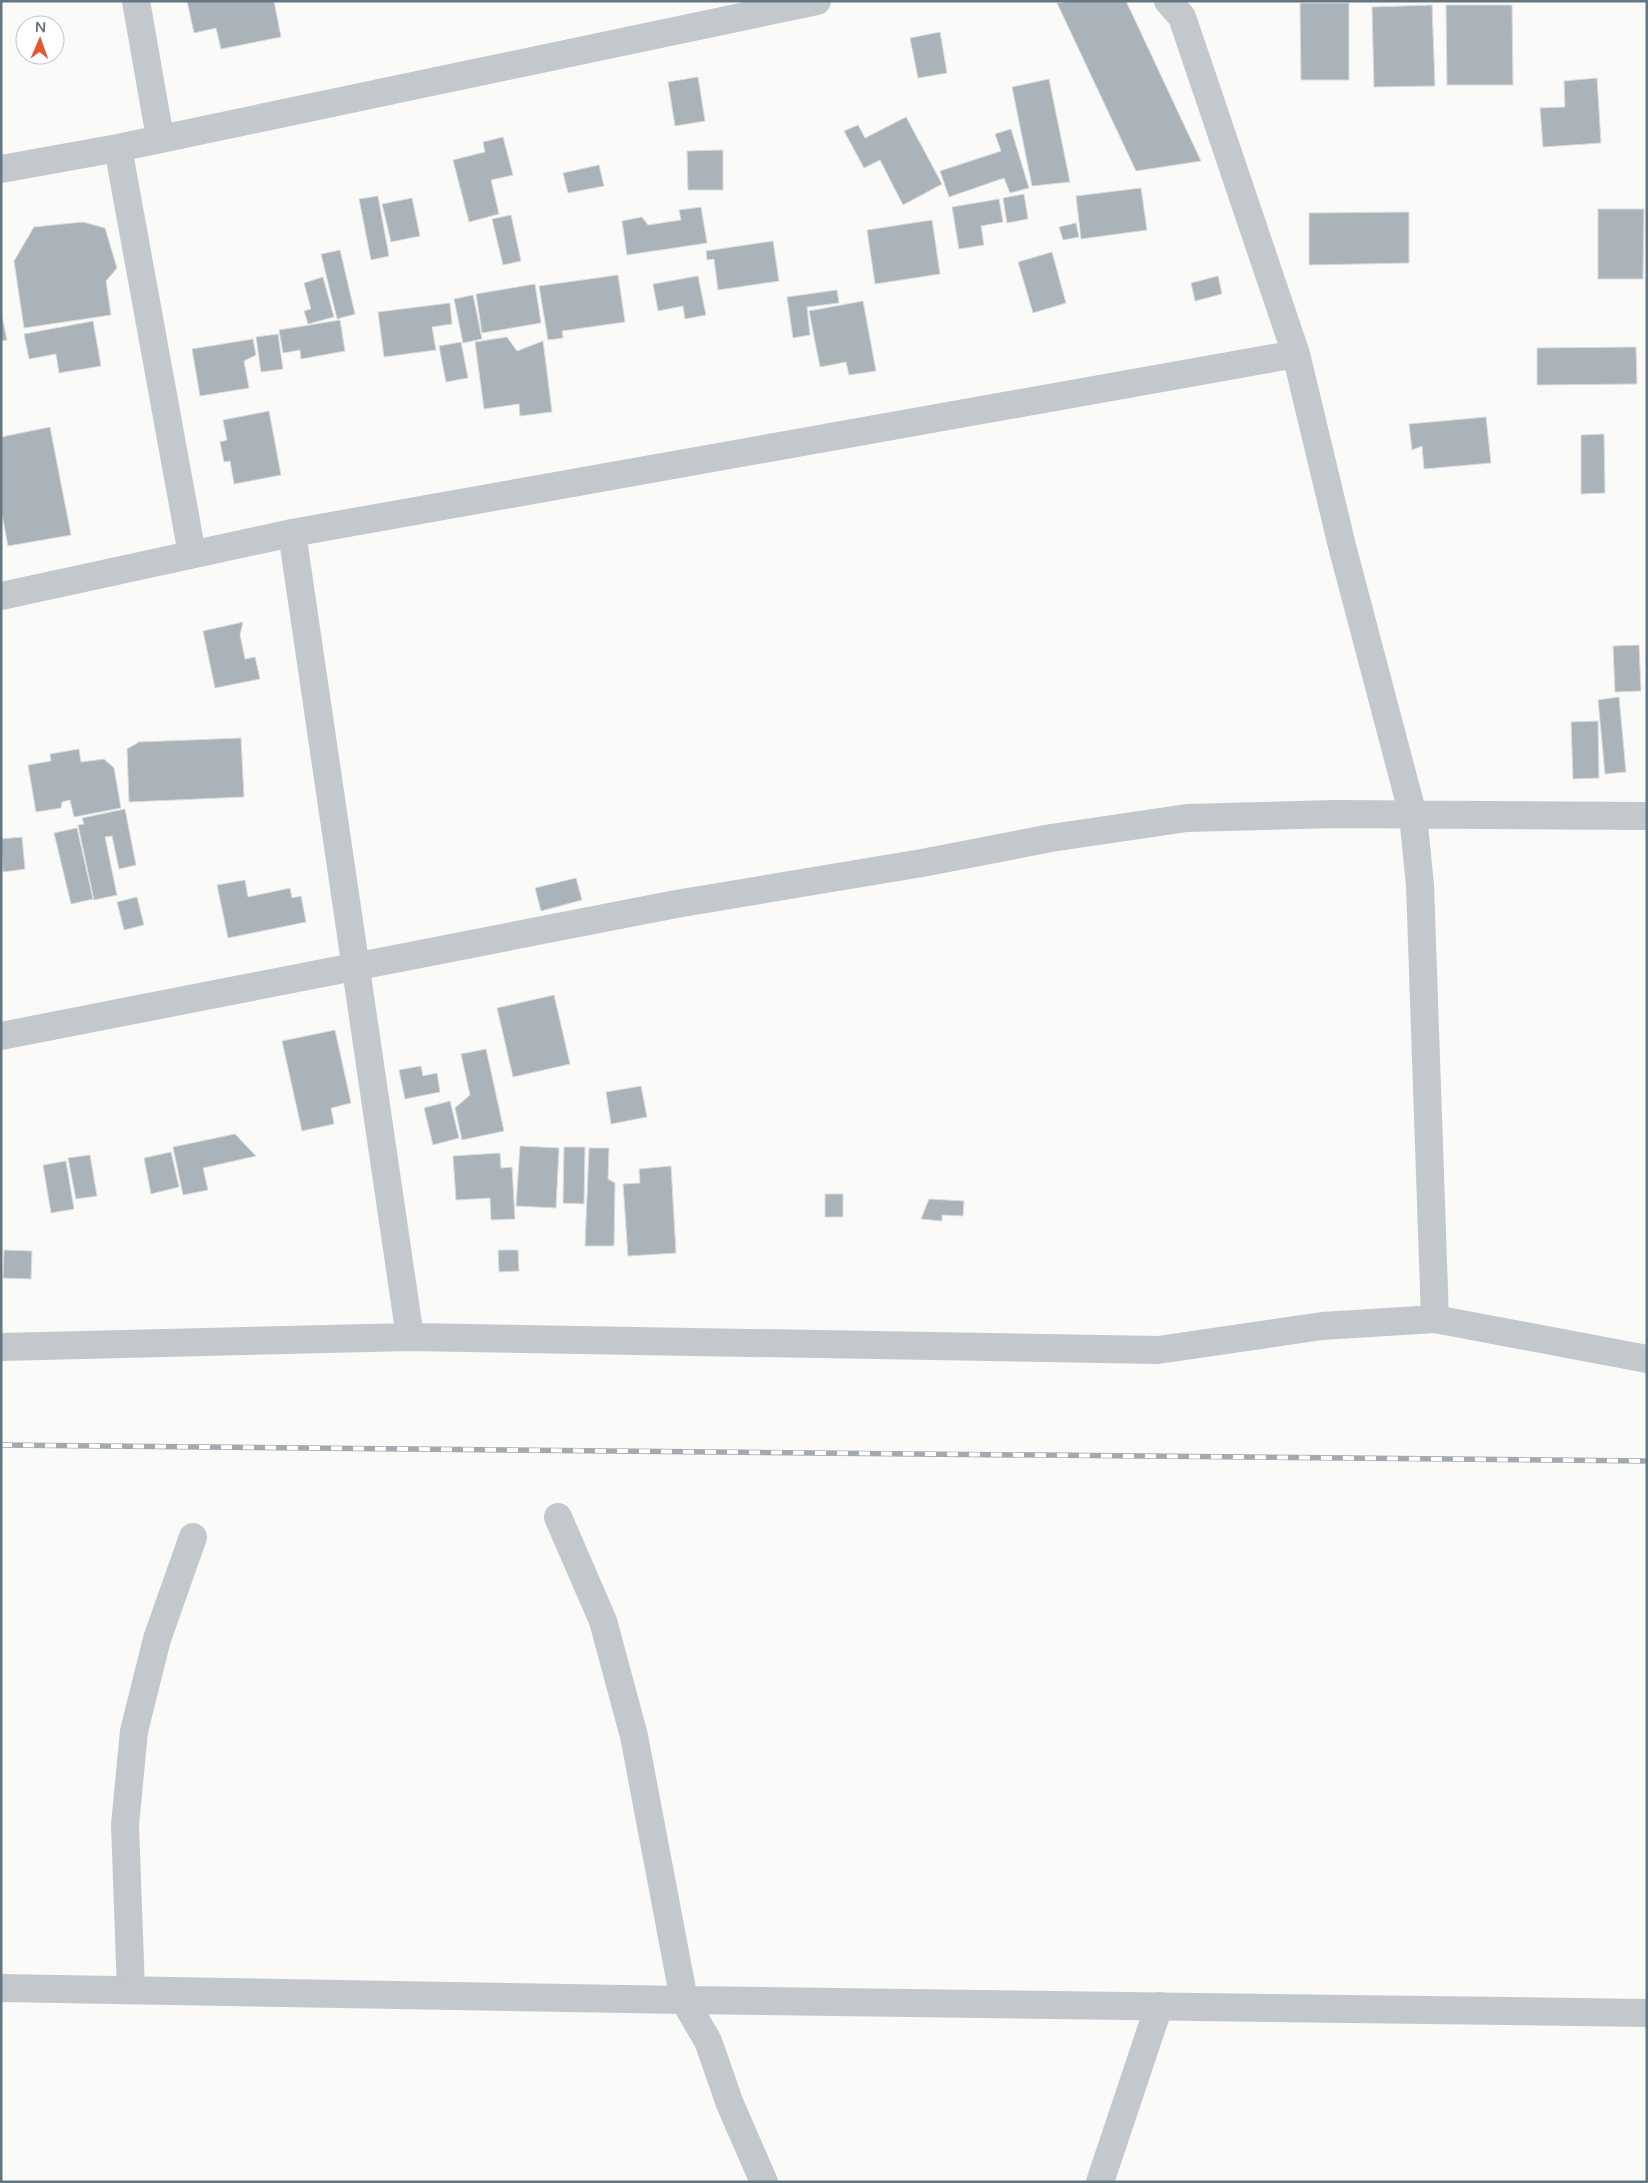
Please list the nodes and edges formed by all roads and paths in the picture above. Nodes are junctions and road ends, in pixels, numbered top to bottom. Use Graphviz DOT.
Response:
graph roads {
  1 [pos="136,1"];
  2 [pos="817,1"];
  3 [pos="1179,7"];
  4 [pos="160,138"];
  5 [pos="118,148"];
  6 [pos="1,169"];
  7 [pos="1296,354"];
  8 [pos="292,534"];
  9 [pos="192,554"];
  10 [pos="1,596"];
  11 [pos="1413,815"];
  12 [pos="1647,816"];
  13 [pos="354,966"];
  14 [pos="1,1036"];
  15 [pos="1435,1319"];
  16 [pos="410,1337"];
  17 [pos="1,1347"];
  18 [pos="1647,1359"];
  19 [pos="558,1517"];
  20 [pos="193,1537"];
  21 [pos="1,1988"];
  22 [pos="131,1990"];
  23 [pos="684,2000"];
  24 [pos="1159,2006"];
  25 [pos="1647,2013"];
  26 [pos="764,2182"];
  27 [pos="1100,2182"];
  1 -- 4 [label="street"];
  2 -- 4 [label="street"];
  3 -- 7 [label="street"];
  4 -- 5 [label="street"];
  5 -- 6 [label="street"];
  5 -- 9 [label="street"];
  7 -- 8 [label="street"];
  7 -- 11 [label="street"];
  8 -- 9 [label="street"];
  8 -- 13 [label="street"];
  9 -- 10 [label="street"];
  11 -- 12 [label="street"];
  11 -- 13 [label="street"];
  11 -- 15 [label="street"];
  13 -- 14 [label="street"];
  13 -- 16 [label="street"];
  15 -- 16 [label="street"];
  15 -- 18 [label="street"];
  16 -- 17 [label="street"];
  19 -- 23 [label="street"];
  20 -- 22 [label="street"];
  21 -- 22 [label="street"];
  22 -- 23 [label="street"];
  23 -- 24 [label="street"];
  23 -- 26 [label="street"];
  24 -- 25 [label="street"];
  24 -- 27 [label="street"];
}
